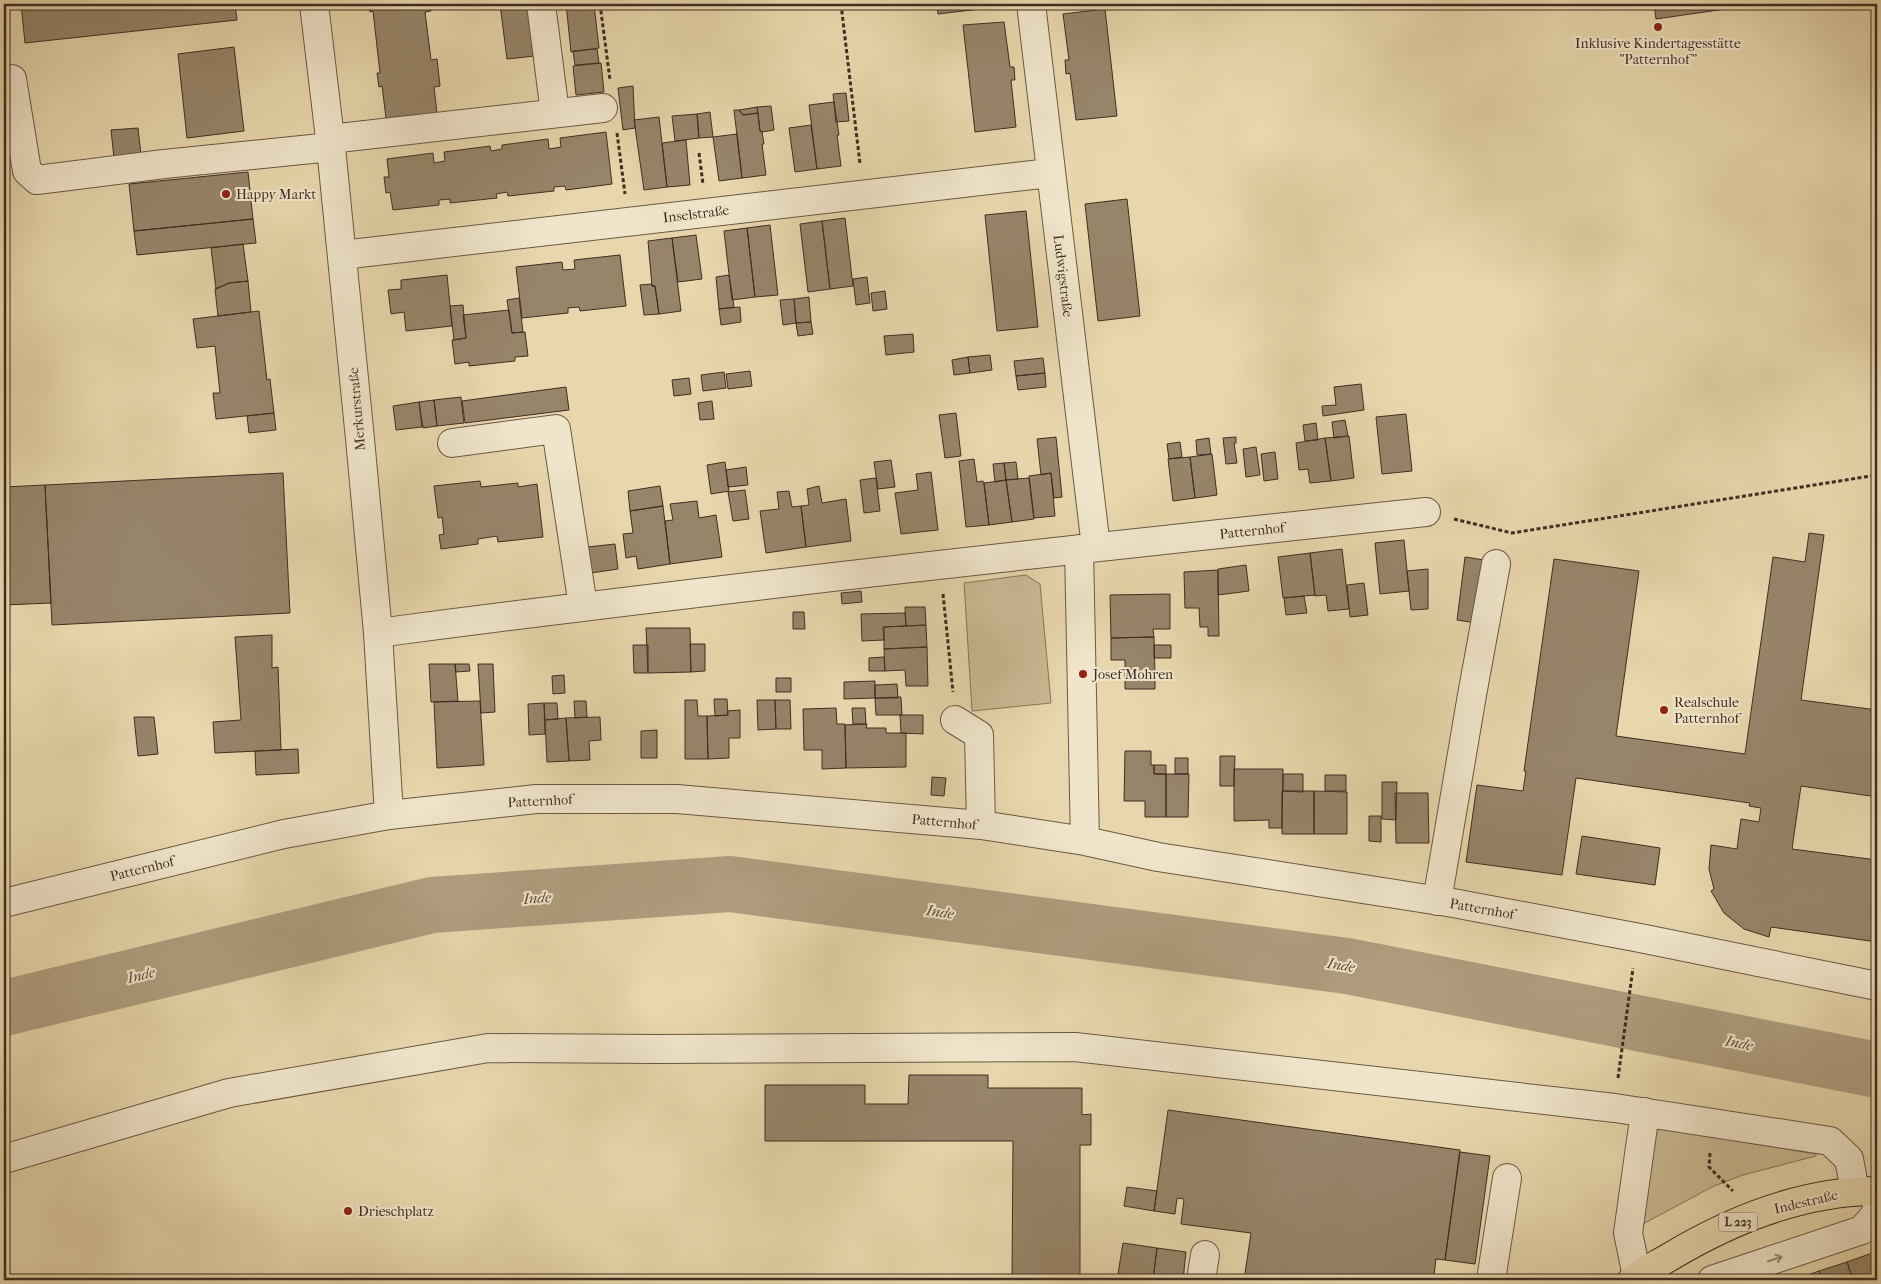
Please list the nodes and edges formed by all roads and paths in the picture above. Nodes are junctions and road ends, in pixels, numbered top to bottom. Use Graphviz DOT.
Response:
graph roads {
  1 [pos="314,4"];
  2 [pos="541,4"];
  3 [pos="841,4"];
  4 [pos="1031,4"];
  5 [pos="12,79"];
  6 [pos="602,108"];
  7 [pos="555,113"];
  8 [pos="331,143"];
  9 [pos="1050,173"];
  10 [pos="864,194"];
  11 [pos="342,255"];
  12 [pos="452,443"];
  13 [pos="1877,475"];
  14 [pos="1426,512"];
  15 [pos="1088,548"];
  16 [pos="1496,564"];
  17 [pos="938,565"];
  18 [pos="583,606"];
  19 [pos="378,633"];
  20 [pos="955,720"];
  21 [pos="389,815"];
  22 [pos="981,826"];
  23 [pos="1086,842"];
  24 [pos="1437,901"];
  25 [pos="4,903"];
  26 [pos="1634,966"];
  27 [pos="1877,986"];
  28 [pos="1619,1074"];
  29 [pos="1645,1112"];
  30 [pos="1714,1122"];
  31 [pos="4,1159"];
  32 [pos="1507,1178"];
  33 [pos="1866,1191"];
  34 [pos="1877,1207"];
  35 [pos="1756,1214"];
  36 [pos="1635,1278"];
  37 [pos="1490,1280"];
  38 [pos="1712,1280"];
  1 -- 8 [label="street, Merkurstraße"];
  2 -- 7 [label="street"];
  3 -- 10 [label="path"];
  4 -- 9 [label="street, Ludwigstraße"];
  5 -- 8 [label="street"];
  6 -- 7 [label="street"];
  7 -- 8 [label="street"];
  8 -- 11 [label="street, Merkurstraße"];
  9 -- 10 [label="street, Inselstraße"];
  9 -- 15 [label="street, Ludwigstraße"];
  10 -- 11 [label="street, Inselstraße"];
  11 -- 19 [label="street, Merkurstraße"];
  12 -- 18 [label="street"];
  13 -- 14 [label="path"];
  14 -- 15 [label="street, Patternhof"];
  15 -- 17 [label="street, Patternhof"];
  15 -- 23 [label="street"];
  16 -- 24 [label="street"];
  17 -- 18 [label="street, Patternhof"];
  17 -- 20 [label="path"];
  18 -- 19 [label="street, Patternhof"];
  19 -- 21 [label="street, Merkurstraße"];
  20 -- 22 [label="street"];
  21 -- 22 [label="street, Patternhof"];
  21 -- 25 [label="street, Patternhof"];
  22 -- 23 [label="street, Patternhof"];
  23 -- 24 [label="street, Patternhof"];
  24 -- 27 [label="street, Patternhof"];
  26 -- 28 [label="path"];
  29 -- 30 [label="street"];
  29 -- 31 [label="street"];
  29 -- 36 [label="street"];
  30 -- 33 [label="street"];
  30 -- 35 [label="path"];
  32 -- 37 [label="street"];
  33 -- 35 [label="main road, Indestraße / L 223"];
  38 -- 34 [label="street, one-way"];
  35 -- 36 [label="main road, Indestraße / L 223"];
}
